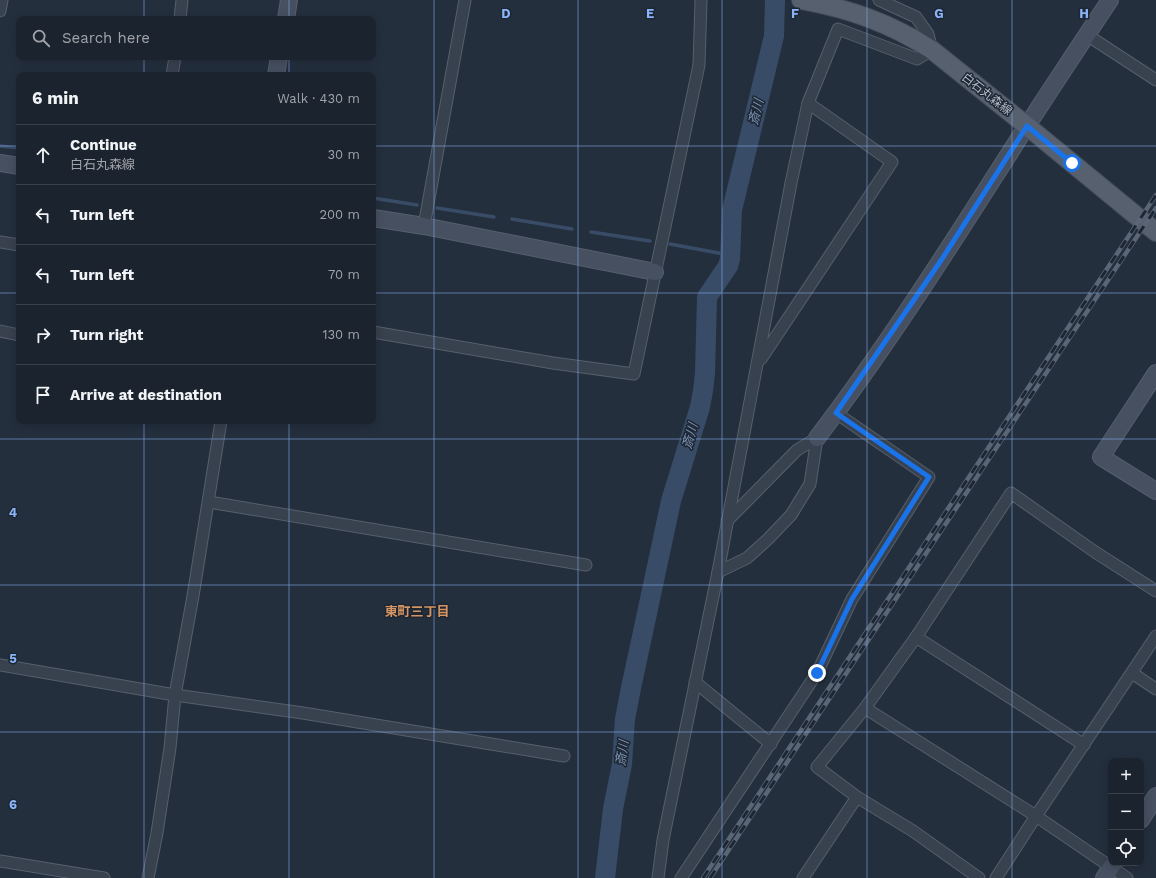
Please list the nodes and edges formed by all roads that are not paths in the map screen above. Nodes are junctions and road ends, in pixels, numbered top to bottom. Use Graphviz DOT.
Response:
graph roads {
  1 [pos="2,0"];
  2 [pos="179,0"];
  3 [pos="289,0"];
  4 [pos="465,0"];
  5 [pos="699,0"];
  6 [pos="879,0"];
  7 [pos="1110,0"];
  8 [pos="810,2"];
  9 [pos="0,11"];
  10 [pos="180,16"];
  11 [pos="286,16"];
  12 [pos="1087,35"];
  13 [pos="932,50"];
  14 [pos="174,60"];
  15 [pos="278,60"];
  16 [pos="172,72"];
  17 [pos="276,72"];
  18 [pos="1156,80"];
  19 [pos="808,103"];
  20 [pos="1027,126"];
  21 [pos="0,163"];
  22 [pos="16,166"];
  23 [pos="376,218"];
  24 [pos="424,226"];
  25 [pos="1156,232"];
  26 [pos="0,242"];
  27 [pos="16,245"];
  28 [pos="655,272"];
  29 [pos="0,331"];
  30 [pos="376,333"];
  31 [pos="16,334"];
  32 [pos="758,362"];
  33 [pos="1156,373"];
  34 [pos="836,413"];
  35 [pos="221,424"];
  36 [pos="817,438"];
  37 [pos="1156,492"];
  38 [pos="209,502"];
  39 [pos="727,522"];
  40 [pos="586,565"];
  41 [pos="718,572"];
  42 [pos="1156,591"];
  43 [pos="1156,636"];
  44 [pos="916,637"];
  45 [pos="0,665"];
  46 [pos="1132,673"];
  47 [pos="695,682"];
  48 [pos="1156,689"];
  49 [pos="175,695"];
  50 [pos="865,708"];
  51 [pos="771,744"];
  52 [pos="1084,745"];
  53 [pos="564,756"];
  54 [pos="1156,796"];
  55 [pos="857,797"];
  56 [pos="1144,815"];
  57 [pos="1036,816"];
  58 [pos="0,861"];
  59 [pos="1110,869"];
  60 [pos="104,878"];
  61 [pos="148,878"];
  62 [pos="658,878"];
  63 [pos="681,878"];
  64 [pos="803,878"];
  65 [pos="979,878"];
  66 [pos="996,878"];
  67 [pos="1127,878"];
  1 -- 9 [label="street"];
  2 -- 10 [label="street"];
  3 -- 11 [label="street"];
  4 -- 24 [label="street"];
  5 -- 28 [label="street"];
  6 -- 13 [label="street"];
  7 -- 12 [label="street"];
  8 -- 13 [label="main road, 白石丸森線"];
  12 -- 18 [label="street"];
  12 -- 20 [label="street"];
  13 -- 19 [label="street"];
  13 -- 20 [label="main road, 白石丸森線"];
  14 -- 16 [label="street"];
  15 -- 17 [label="street"];
  19 -- 32 [label="street"];
  19 -- 32 [label="street"];
  20 -- 25 [label="main road, 白石丸森線"];
  20 -- 34 [label="street"];
  21 -- 22 [label="street"];
  23 -- 24 [label="street"];
  24 -- 28 [label="street"];
  26 -- 27 [label="street"];
  28 -- 30 [label="street"];
  29 -- 31 [label="street"];
  32 -- 39 [label="street"];
  33 -- 37 [label="street"];
  34 -- 36 [label="street"];
  34 -- 51 [label="street"];
  35 -- 38 [label="street"];
  36 -- 39 [label="street"];
  36 -- 41 [label="street"];
  38 -- 40 [label="street"];
  38 -- 49 [label="street"];
  39 -- 41 [label="street"];
  41 -- 47 [label="street"];
  42 -- 44 [label="street"];
  43 -- 46 [label="street"];
  44 -- 50 [label="street"];
  44 -- 52 [label="street"];
  45 -- 49 [label="street"];
  46 -- 48 [label="street"];
  46 -- 52 [label="street"];
  47 -- 51 [label="street"];
  47 -- 62 [label="street"];
  49 -- 53 [label="street"];
  49 -- 61 [label="street"];
  50 -- 55 [label="street"];
  50 -- 57 [label="street"];
  51 -- 63 [label="street"];
  52 -- 57 [label="street"];
  54 -- 56 [label="street"];
  55 -- 64 [label="street"];
  55 -- 65 [label="street"];
  57 -- 59 [label="street"];
  57 -- 66 [label="street"];
  58 -- 60 [label="street"];
  59 -- 67 [label="street"];
}
